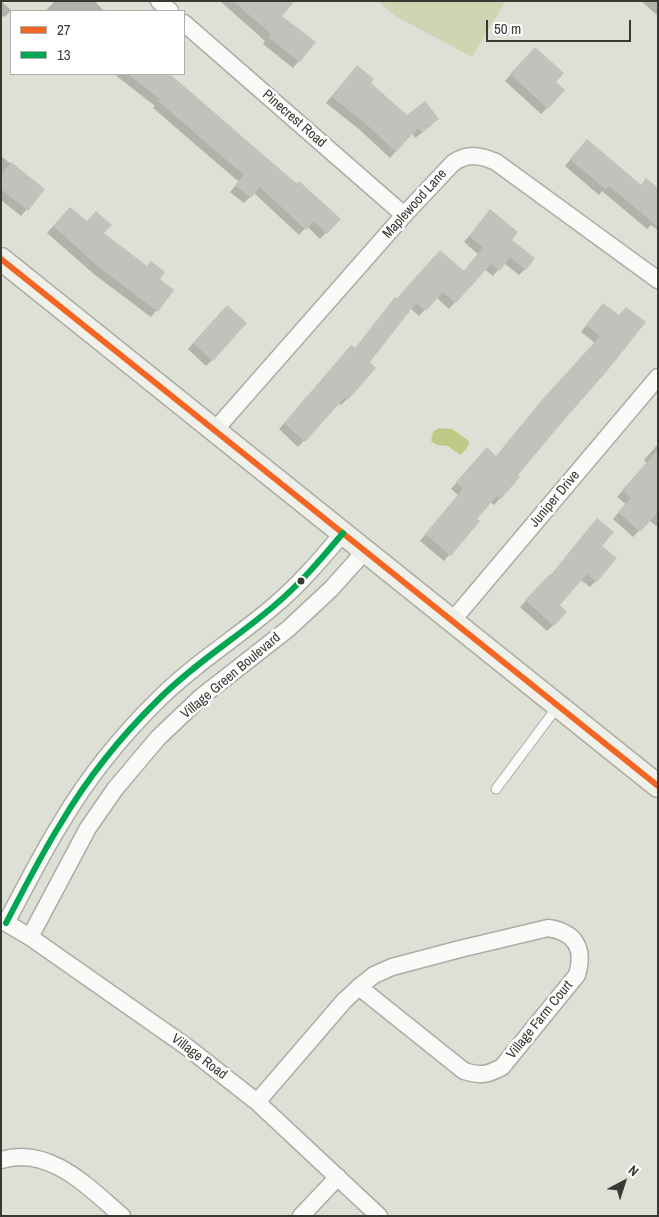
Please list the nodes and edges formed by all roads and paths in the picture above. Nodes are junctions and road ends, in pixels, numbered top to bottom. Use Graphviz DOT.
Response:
graph roads {
  1 [pos="159,1"];
  2 [pos="169,10"];
  3 [pos="185,24"];
  4 [pos="404,215"];
  5 [pos="1,259"];
  6 [pos="658,280"];
  7 [pos="658,377"];
  8 [pos="215,430"];
  9 [pos="343,533"];
  10 [pos="366,551"];
  11 [pos="452,621"];
  12 [pos="558,706"];
  13 [pos="658,786"];
  14 [pos="496,789"];
  15 [pos="4,921"];
  16 [pos="30,937"];
  17 [pos="359,987"];
  18 [pos="256,1102"];
  19 [pos="1,1160"];
  20 [pos="338,1177"];
  21 [pos="122,1216"];
  22 [pos="300,1216"];
  23 [pos="379,1216"];
  1 -- 2 [label="street"];
  3 -- 4 [label="street, Pinecrest Road"];
  4 -- 6 [label="street, Maplewood Lane"];
  4 -- 8 [label="street, Maplewood Lane"];
  5 -- 8 [label="main road"];
  7 -- 11 [label="street, Juniper Drive"];
  8 -- 9 [label="main road"];
  9 -- 10 [label="main road"];
  9 -- 15 [label="street, Village Green Boulevard"];
  10 -- 11 [label="main road"];
  10 -- 16 [label="street, Village Green Boulevard"];
  11 -- 12 [label="main road"];
  12 -- 13 [label="main road"];
  12 -- 14 [label="lane"];
  15 -- 16 [label="street, Village Road"];
  16 -- 18 [label="street, Village Road"];
  17 -- 17 [label="street, Village Farm Court"];
  17 -- 18 [label="street, Village Farm Court"];
  18 -- 20 [label="street, Village Road"];
  19 -- 21 [label="street"];
  20 -- 22 [label="street"];
  20 -- 23 [label="street, Village Road"];
}
